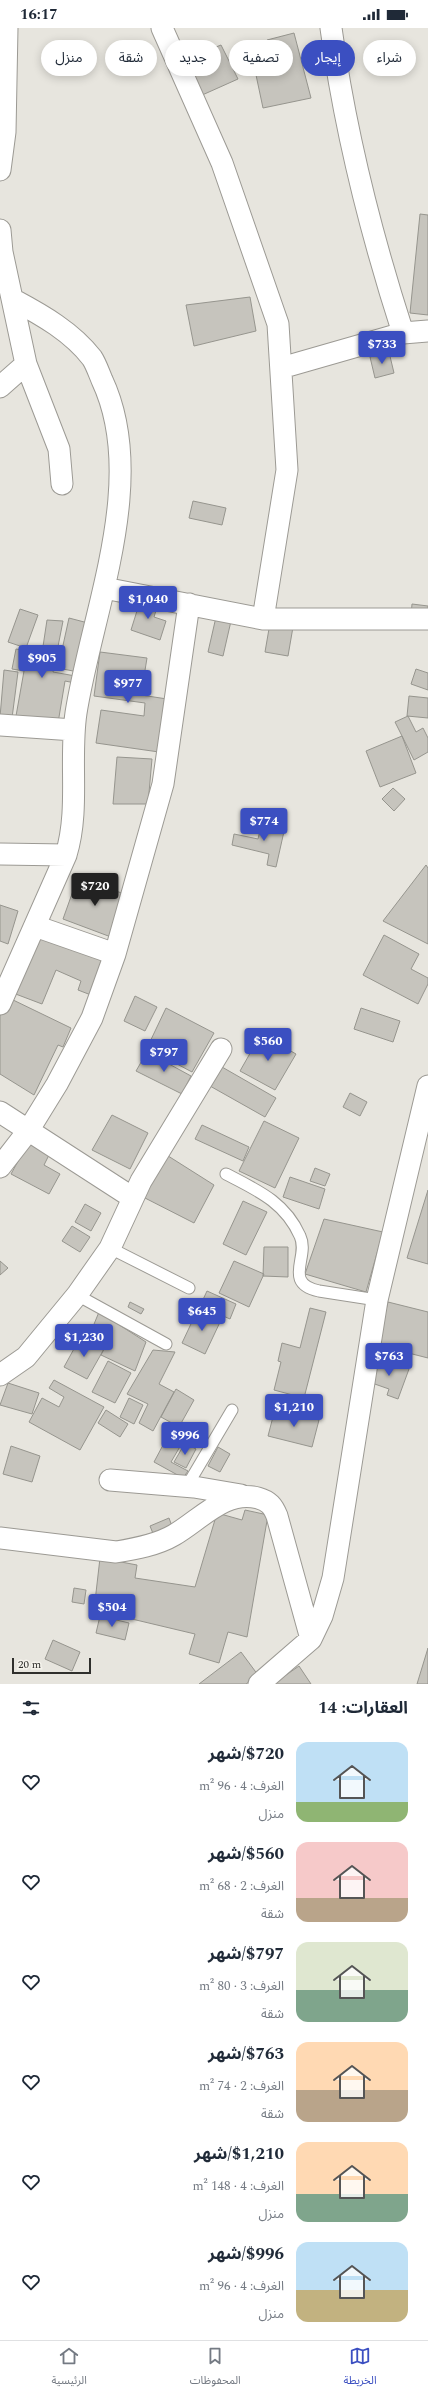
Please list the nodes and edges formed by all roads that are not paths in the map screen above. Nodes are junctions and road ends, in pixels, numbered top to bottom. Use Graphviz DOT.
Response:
graph roads {
  1 [pos="7,28"];
  2 [pos="162,28"];
  3 [pos="331,28"];
  4 [pos="0,170"];
  5 [pos="0,230"];
  6 [pos="14,300"];
  7 [pos="428,331"];
  8 [pos="403,333"];
  9 [pos="26,364"];
  10 [pos="281,368"];
  11 [pos="0,387"];
  12 [pos="62,484"];
  13 [pos="104,588"];
  14 [pos="189,604"];
  15 [pos="263,619"];
  16 [pos="428,619"];
  17 [pos="0,725"];
  18 [pos="74,730"];
  19 [pos="0,854"];
  20 [pos="66,855"];
  21 [pos="35,926"];
  22 [pos="115,954"];
  23 [pos="0,1004"];
  24 [pos="222,1049"];
  25 [pos="428,1086"];
  26 [pos="0,1112"];
  27 [pos="28,1132"];
  28 [pos="0,1167"];
  29 [pos="226,1174"];
  30 [pos="133,1198"];
  31 [pos="110,1248"];
  32 [pos="189,1288"];
  33 [pos="77,1295"];
  34 [pos="377,1300"];
  35 [pos="166,1344"];
  36 [pos="0,1375"];
  37 [pos="232,1410"];
  38 [pos="110,1480"];
  39 [pos="187,1486"];
  40 [pos="241,1495"];
  41 [pos="0,1538"];
  42 [pos="311,1639"];
  43 [pos="259,1684"];
  1 -- 4 [label="street"];
  2 -- 10 [label="street"];
  3 -- 8 [label="street"];
  5 -- 6 [label="street"];
  6 -- 9 [label="street"];
  6 -- 13 [label="street"];
  7 -- 8 [label="street"];
  8 -- 10 [label="street"];
  9 -- 11 [label="street"];
  9 -- 12 [label="street"];
  10 -- 15 [label="street"];
  13 -- 14 [label="street"];
  13 -- 18 [label="street"];
  14 -- 15 [label="street"];
  14 -- 22 [label="street"];
  15 -- 16 [label="street"];
  17 -- 18 [label="street"];
  18 -- 20 [label="street"];
  19 -- 20 [label="street"];
  20 -- 21 [label="street"];
  21 -- 22 [label="street"];
  21 -- 23 [label="street"];
  22 -- 27 [label="street"];
  24 -- 30 [label="street"];
  25 -- 34 [label="street"];
  26 -- 27 [label="street"];
  27 -- 28 [label="street"];
  27 -- 30 [label="street"];
  29 -- 34 [label="lane"];
  30 -- 31 [label="street"];
  31 -- 32 [label="lane"];
  31 -- 33 [label="street"];
  33 -- 35 [label="lane"];
  33 -- 36 [label="street"];
  34 -- 42 [label="street"];
  37 -- 39 [label="lane"];
  38 -- 39 [label="street"];
  39 -- 40 [label="street"];
  40 -- 41 [label="street"];
  40 -- 42 [label="street"];
  42 -- 43 [label="street"];
}
